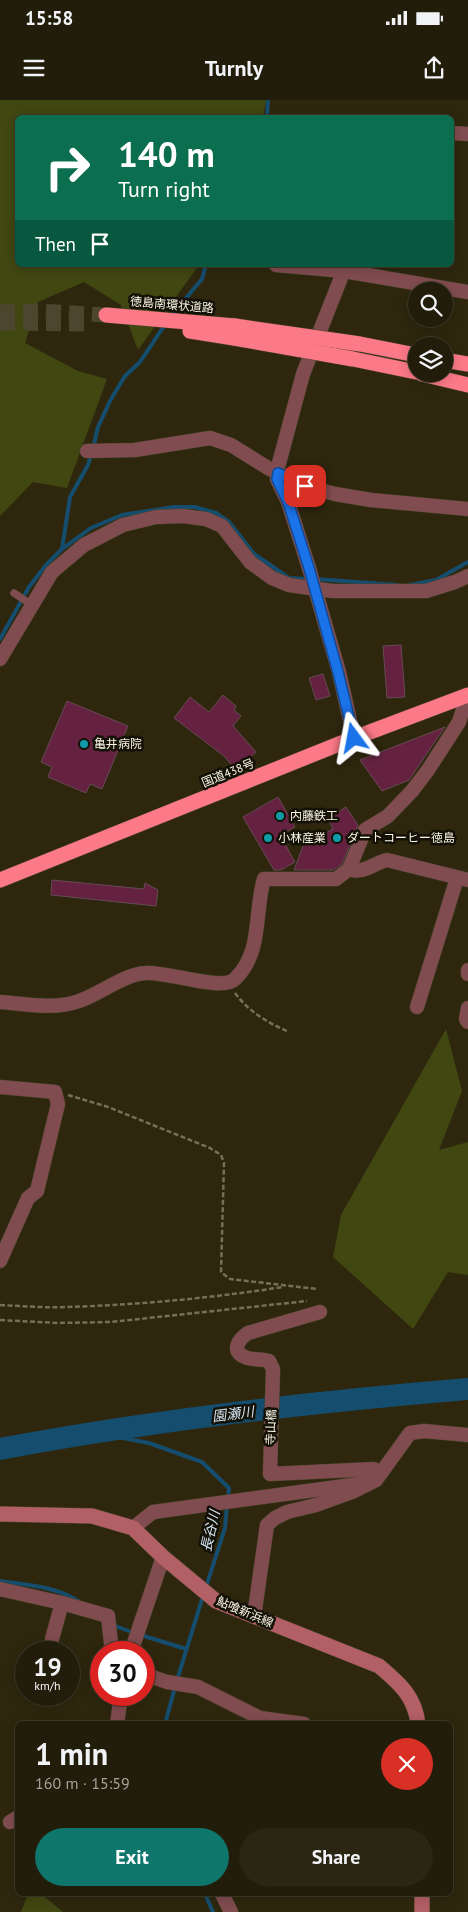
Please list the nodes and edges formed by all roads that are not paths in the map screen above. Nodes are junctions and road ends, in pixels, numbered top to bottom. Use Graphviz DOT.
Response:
graph roads {
  1 [pos="454,133"];
  2 [pos="468,134"];
  3 [pos="322,267"];
  4 [pos="345,268"];
  5 [pos="468,292"];
  6 [pos="106,319"];
  7 [pos="235,332"];
  8 [pos="408,353"];
  9 [pos="453,362"];
  10 [pos="468,364"];
  11 [pos="408,370"];
  12 [pos="453,381"];
  13 [pos="468,385"];
  14 [pos="88,451"];
  15 [pos="278,473"];
  16 [pos="468,509"];
  17 [pos="468,576"];
  18 [pos="315,590"];
  19 [pos="14,593"];
  20 [pos="32,605"];
  21 [pos="0,659"];
  22 [pos="466,696"];
  23 [pos="354,738"];
  24 [pos="349,869"];
  25 [pos="462,879"];
  26 [pos="0,880"];
  27 [pos="0,1002"];
  28 [pos="417,1007"];
  29 [pos="468,1008"];
  30 [pos="468,1022"];
  31 [pos="0,1087"];
  32 [pos="0,1261"];
  33 [pos="320,1312"];
  34 [pos="468,1435"];
  35 [pos="376,1480"];
  36 [pos="0,1514"];
  37 [pos="133,1528"];
  38 [pos="163,1557"];
  39 [pos="0,1589"];
  40 [pos="62,1603"];
  41 [pos="254,1617"];
  42 [pos="52,1639"];
  43 [pos="111,1641"];
  44 [pos="135,1641"];
  45 [pos="155,1678"];
  46 [pos="119,1706"];
  47 [pos="117,1721"];
  48 [pos="282,1721"];
  49 [pos="418,1721"];
  50 [pos="223,1896"];
  51 [pos="422,1896"];
  52 [pos="231,1912"];
  53 [pos="422,1912"];
  1 -- 2 [label="street"];
  3 -- 4 [label="street"];
  4 -- 5 [label="street"];
  4 -- 15 [label="street"];
  6 -- 7 [label="highway, 徳島南環状道路"];
  7 -- 8 [label="highway, bridge"];
  7 -- 11 [label="highway, bridge"];
  9 -- 10 [label="highway"];
  12 -- 13 [label="highway"];
  14 -- 15 [label="street"];
  15 -- 16 [label="street"];
  15 -- 18 [label="street"];
  17 -- 18 [label="street"];
  18 -- 20 [label="street"];
  18 -- 23 [label="street"];
  19 -- 20 [label="lane"];
  20 -- 21 [label="street"];
  22 -- 23 [label="highway, 国道438号"];
  22 -- 24 [label="street"];
  23 -- 26 [label="highway, 国道438号"];
  24 -- 25 [label="street"];
  24 -- 27 [label="street"];
  25 -- 28 [label="street"];
  29 -- 30 [label="street"];
  31 -- 32 [label="street"];
  33 -- 35 [label="street, 寺山橋"];
  34 -- 35 [label="street"];
  35 -- 37 [label="street"];
  35 -- 41 [label="street"];
  36 -- 37 [label="main road, 鮎喰新浜線"];
  37 -- 38 [label="main road, 鮎喰新浜線"];
  38 -- 41 [label="main road, 鮎喰新浜線"];
  38 -- 44 [label="street"];
  39 -- 40 [label="street"];
  40 -- 42 [label="street"];
  40 -- 43 [label="street"];
  41 -- 49 [label="main road, 鮎喰新浜線"];
  45 -- 48 [label="street"];
  46 -- 47 [label="street"];
  50 -- 52 [label="street"];
  51 -- 53 [label="main road"];
}
